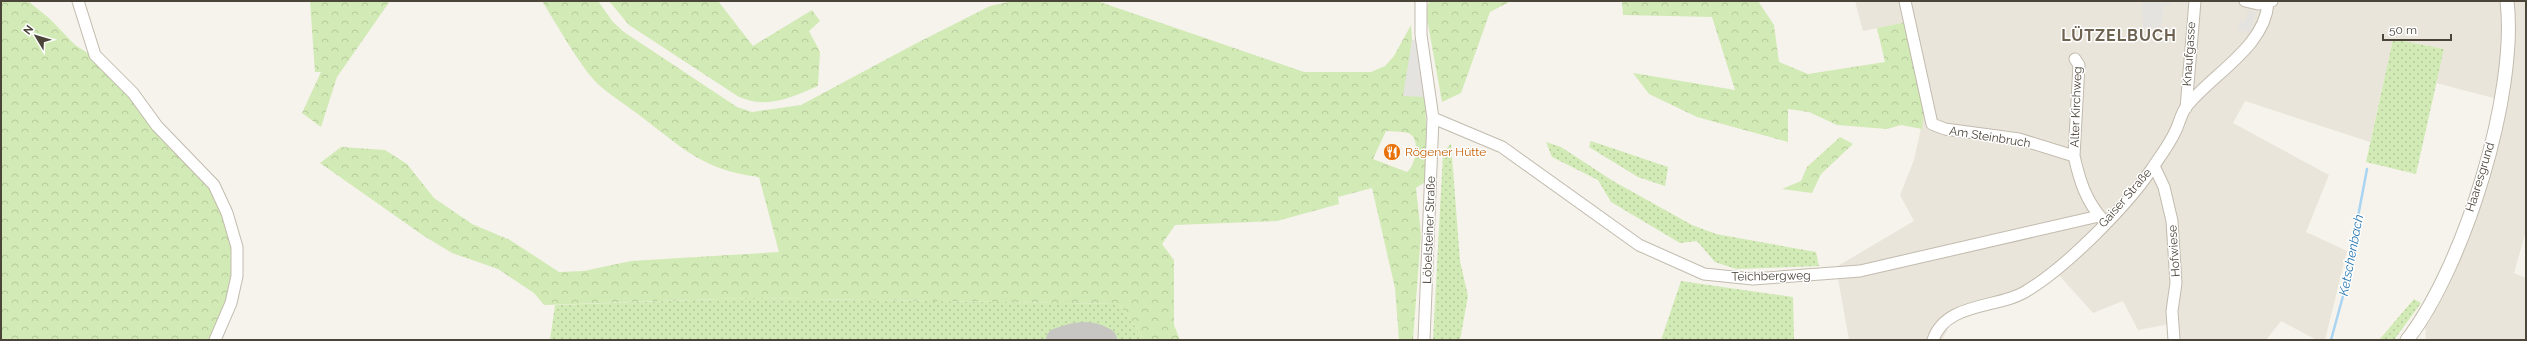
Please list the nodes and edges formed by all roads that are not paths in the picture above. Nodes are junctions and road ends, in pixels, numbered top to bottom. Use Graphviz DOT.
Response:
graph roads {
  1 [pos="78,1"];
  2 [pos="1422,1"];
  3 [pos="1905,1"];
  4 [pos="2195,1"];
  5 [pos="2245,1"];
  6 [pos="2507,1"];
  7 [pos="2270,2"];
  8 [pos="2075,59"];
  9 [pos="2186,108"];
  10 [pos="1433,118"];
  11 [pos="2074,156"];
  12 [pos="2154,166"];
  13 [pos="2102,219"];
  14 [pos="215,340"];
  15 [pos="1424,340"];
  16 [pos="1933,340"];
  17 [pos="2174,340"];
  18 [pos="2407,340"];
  1 -- 14 [label="street"];
  2 -- 10 [label="street, Löbelsteiner Straße"];
  3 -- 11 [label="street, Am Steinbruch"];
  4 -- 9 [label="street, Knaufgasse"];
  5 -- 7 [label="street"];
  6 -- 18 [label="street, Haaresgrund"];
  7 -- 9 [label="street, Gaiser Straße"];
  8 -- 11 [label="street, Alter Kirchweg"];
  9 -- 12 [label="street, Gaiser Straße"];
  10 -- 13 [label="street, Teichbergweg"];
  10 -- 15 [label="street, Löbelsteiner Straße"];
  11 -- 13 [label="street"];
  12 -- 13 [label="street, Gaiser Straße"];
  12 -- 17 [label="street, Hofwiese"];
  13 -- 16 [label="street, Gaiser Straße"];
}
